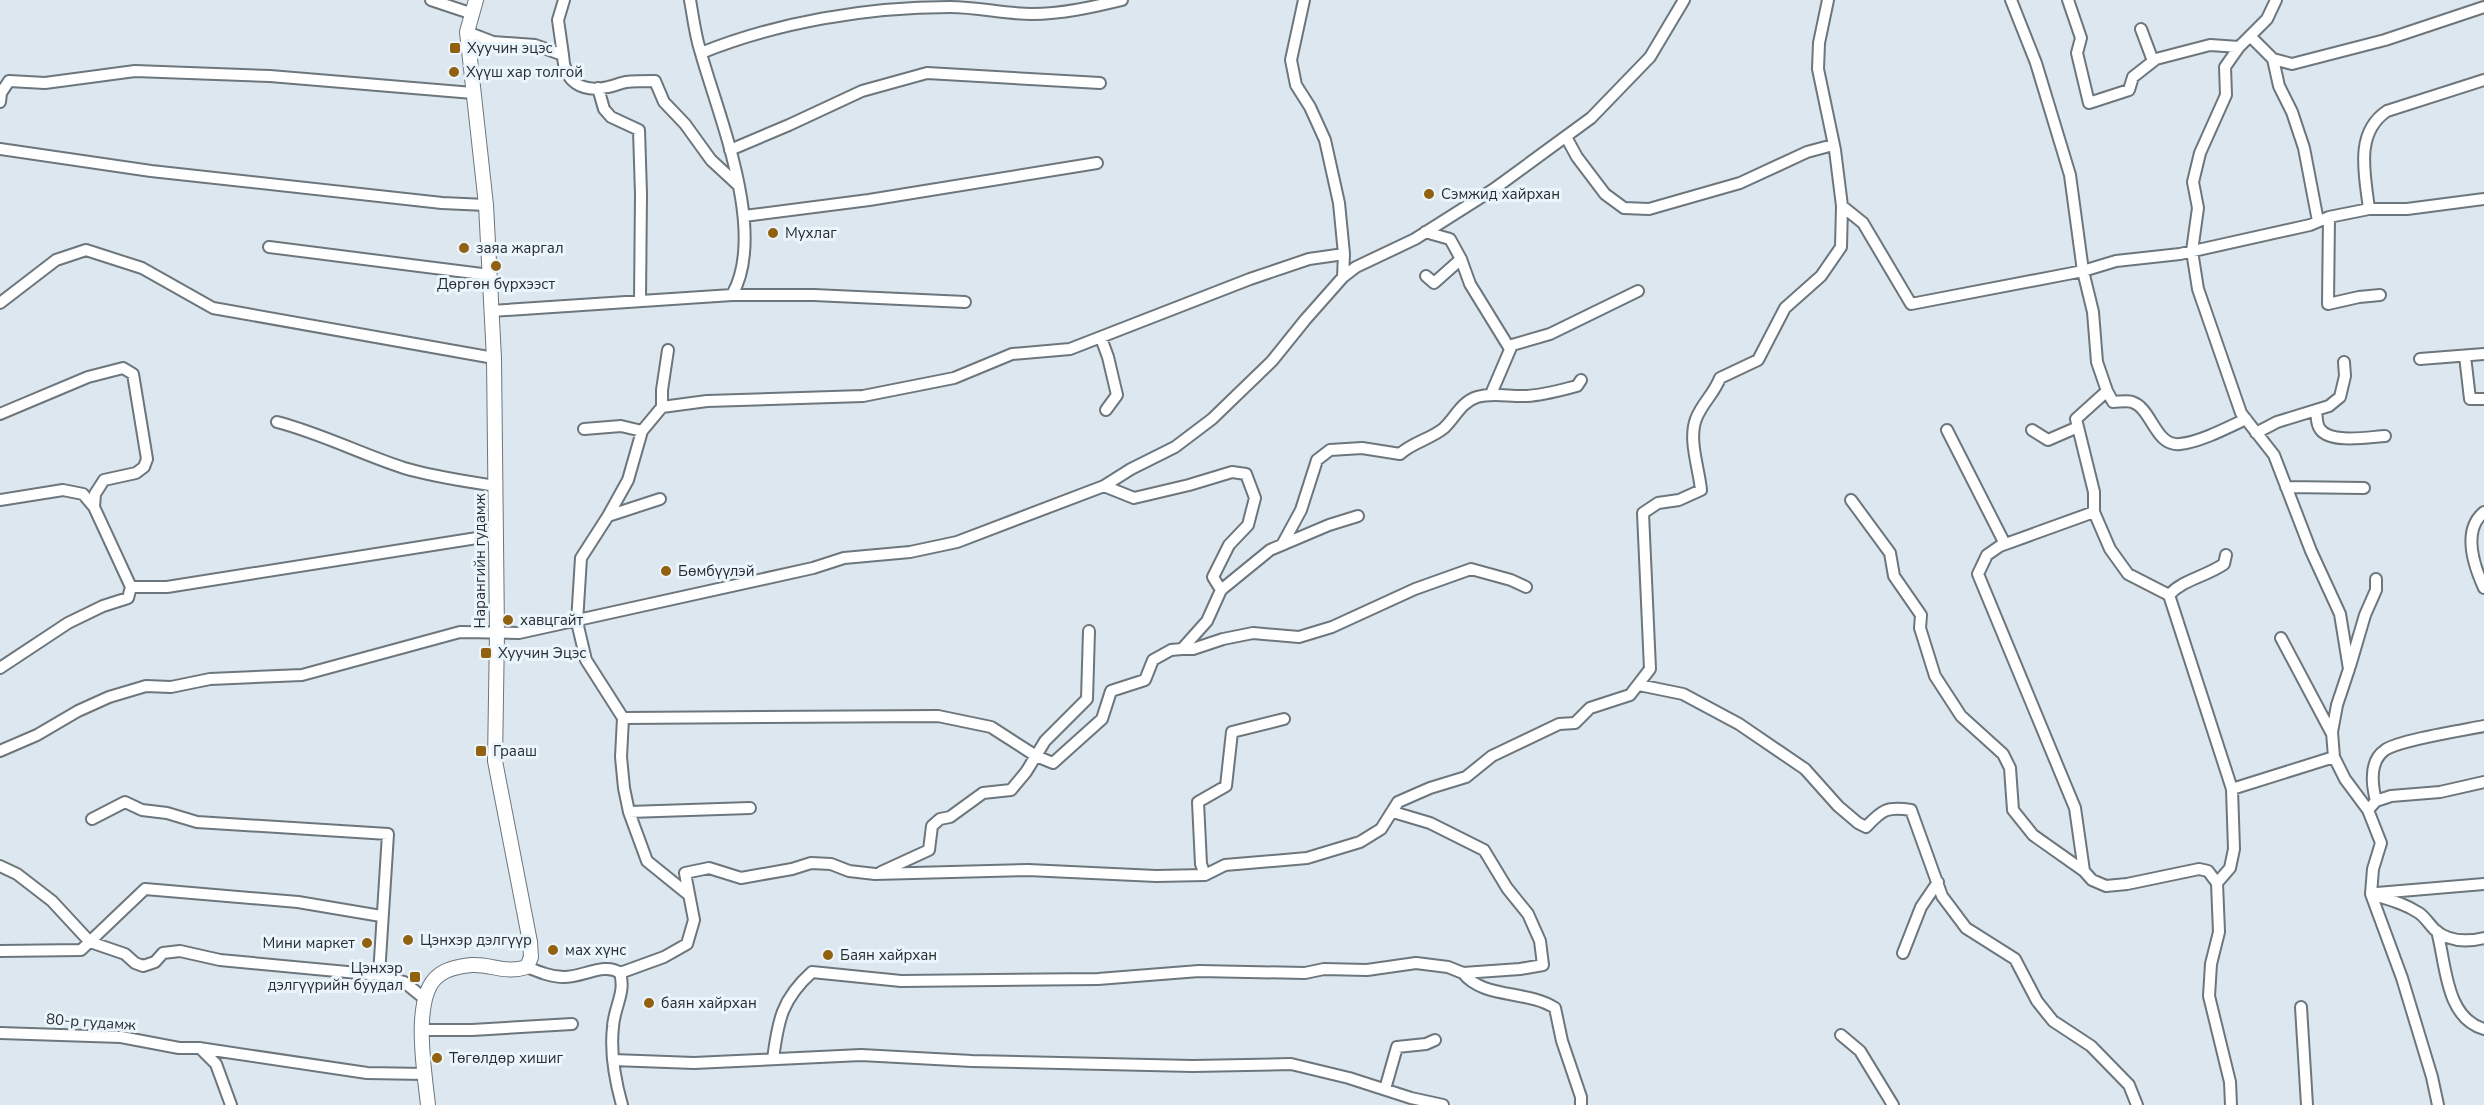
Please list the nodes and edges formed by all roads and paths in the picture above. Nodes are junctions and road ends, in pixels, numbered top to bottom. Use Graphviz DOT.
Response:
graph roads {
  1 [pos="432,0"];
  2 [pos="476,0"];
  3 [pos="564,0"];
  4 [pos="690,0"];
  5 [pos="1122,0"];
  6 [pos="1304,0"];
  7 [pos="1684,0"];
  8 [pos="1828,0"];
  9 [pos="2011,0"];
  10 [pos="2068,0"];
  11 [pos="2276,0"];
  12 [pos="2484,7"];
  13 [pos="472,14"];
  14 [pos="2141,29"];
  15 [pos="467,32"];
  16 [pos="2251,37"];
  17 [pos="2239,46"];
  18 [pos="701,53"];
  19 [pos="563,55"];
  20 [pos="2273,59"];
  21 [pos="2153,61"];
  22 [pos="2484,80"];
  23 [pos="1100,83"];
  24 [pos="597,88"];
  25 [pos="473,93"];
  26 [pos="0,102"];
  27 [pos="1566,136"];
  28 [pos="1833,145"];
  29 [pos="0,149"];
  30 [pos="730,150"];
  31 [pos="1097,163"];
  32 [pos="737,184"];
  33 [pos="2484,200"];
  34 [pos="486,205"];
  35 [pos="1842,207"];
  36 [pos="2369,208"];
  37 [pos="744,216"];
  38 [pos="2323,219"];
  39 [pos="1425,232"];
  40 [pos="269,247"];
  41 [pos="2192,251"];
  42 [pos="1344,254"];
  43 [pos="1461,259"];
  44 [pos="2083,271"];
  45 [pos="490,275"];
  46 [pos="1426,276"];
  47 [pos="1343,277"];
  48 [pos="1638,291"];
  49 [pos="732,295"];
  50 [pos="2380,295"];
  51 [pos="640,300"];
  52 [pos="965,302"];
  53 [pos="0,303"];
  54 [pos="491,311"];
  55 [pos="1101,338"];
  56 [pos="1510,349"];
  57 [pos="668,350"];
  58 [pos="2484,354"];
  59 [pos="2465,356"];
  60 [pos="494,358"];
  61 [pos="2420,359"];
  62 [pos="2344,362"];
  63 [pos="1581,380"];
  64 [pos="2107,391"];
  65 [pos="1491,394"];
  66 [pos="2484,399"];
  67 [pos="662,407"];
  68 [pos="1106,410"];
  69 [pos="2316,410"];
  70 [pos="0,414"];
  71 [pos="2246,419"];
  72 [pos="277,422"];
  73 [pos="2078,427"];
  74 [pos="584,429"];
  75 [pos="642,430"];
  76 [pos="1947,430"];
  77 [pos="2032,430"];
  78 [pos="2256,433"];
  79 [pos="2385,436"];
  80 [pos="496,486"];
  81 [pos="1104,486"];
  82 [pos="2286,486"];
  83 [pos="2364,488"];
  84 [pos="660,499"];
  85 [pos="0,501"];
  86 [pos="1851,501"];
  87 [pos="94,507"];
  88 [pos="2094,512"];
  89 [pos="2484,512"];
  90 [pos="608,516"];
  91 [pos="1358,516"];
  92 [pos="496,535"];
  93 [pos="2005,544"];
  94 [pos="1282,545"];
  95 [pos="2226,555"];
  96 [pos="2376,579"];
  97 [pos="130,587"];
  98 [pos="1526,587"];
  99 [pos="2484,588"];
  100 [pos="1221,590"];
  101 [pos="2169,595"];
  102 [pos="577,622"];
  103 [pos="1089,631"];
  104 [pos="496,632"];
  105 [pos="2281,638"];
  106 [pos="1182,649"];
  107 [pos="0,668"];
  108 [pos="2349,669"];
  109 [pos="1639,685"];
  110 [pos="622,718"];
  111 [pos="1284,719"];
  112 [pos="2484,726"];
  113 [pos="2332,734"];
  114 [pos="1,750"];
  115 [pos="1036,756"];
  116 [pos="2334,757"];
  117 [pos="2484,782"];
  118 [pos="2232,789"];
  119 [pos="2376,801"];
  120 [pos="750,808"];
  121 [pos="2368,810"];
  122 [pos="630,812"];
  123 [pos="1393,812"];
  124 [pos="92,819"];
  125 [pos="0,866"];
  126 [pos="2084,871"];
  127 [pos="875,874"];
  128 [pos="1206,875"];
  129 [pos="1938,882"];
  130 [pos="2217,883"];
  131 [pos="2484,884"];
  132 [pos="2371,894"];
  133 [pos="688,895"];
  134 [pos="381,916"];
  135 [pos="2437,932"];
  136 [pos="2484,938"];
  137 [pos="90,942"];
  138 [pos="0,951"];
  139 [pos="1903,953"];
  140 [pos="526,967"];
  141 [pos="620,973"];
  142 [pos="1463,973"];
  143 [pos="379,975"];
  144 [pos="425,999"];
  145 [pos="2301,1007"];
  146 [pos="572,1024"];
  147 [pos="421,1029"];
  148 [pos="2484,1029"];
  149 [pos="0,1033"];
  150 [pos="1841,1035"];
  151 [pos="1435,1040"];
  152 [pos="199,1048"];
  153 [pos="773,1059"];
  154 [pos="613,1060"];
  155 [pos="425,1074"];
  156 [pos="1385,1089"];
  157 [pos="231,1105"];
  158 [pos="428,1105"];
  159 [pos="622,1105"];
  160 [pos="1443,1105"];
  161 [pos="1581,1105"];
  162 [pos="1893,1105"];
  163 [pos="2137,1105"];
  164 [pos="2231,1105"];
  165 [pos="2307,1105"];
  166 [pos="2438,1105"];
  1 -- 13 [label="street"];
  2 -- 13 [label="main road, Нарангийн гудамж"];
  3 -- 19 [label="street"];
  4 -- 18 [label="street"];
  5 -- 18 [label="street"];
  6 -- 42 [label="street"];
  7 -- 27 [label="street"];
  8 -- 28 [label="street"];
  9 -- 44 [label="street"];
  10 -- 21 [label="street"];
  11 -- 16 [label="street"];
  12 -- 20 [label="street"];
  13 -- 15 [label="main road, Нарангийн гудамж"];
  14 -- 21 [label="street"];
  15 -- 19 [label="street"];
  15 -- 25 [label="main road, Нарангийн гудамж"];
  16 -- 17 [label="street"];
  16 -- 20 [label="street"];
  17 -- 21 [label="street"];
  17 -- 41 [label="street"];
  18 -- 30 [label="street"];
  19 -- 24 [label="street"];
  20 -- 38 [label="street"];
  22 -- 36 [label="street"];
  23 -- 30 [label="street"];
  24 -- 32 [label="street"];
  24 -- 51 [label="street"];
  25 -- 26 [label="street"];
  25 -- 34 [label="main road, Нарангийн гудамж"];
  27 -- 28 [label="street"];
  27 -- 39 [label="street"];
  28 -- 35 [label="street"];
  29 -- 34 [label="street"];
  30 -- 32 [label="street"];
  31 -- 37 [label="street"];
  32 -- 37 [label="street"];
  33 -- 36 [label="street"];
  34 -- 45 [label="main road, Нарангийн гудамж"];
  35 -- 44 [label="street"];
  35 -- 109 [label="street"];
  36 -- 38 [label="street"];
  37 -- 49 [label="street"];
  38 -- 41 [label="street"];
  38 -- 50 [label="street"];
  39 -- 43 [label="street"];
  39 -- 47 [label="street"];
  40 -- 45 [label="street"];
  41 -- 44 [label="street"];
  41 -- 71 [label="street"];
  42 -- 47 [label="street"];
  42 -- 55 [label="street"];
  43 -- 46 [label="street"];
  43 -- 56 [label="street"];
  44 -- 64 [label="street"];
  45 -- 54 [label="main road, Нарангийн гудамж"];
  47 -- 81 [label="street"];
  48 -- 56 [label="street"];
  49 -- 51 [label="street"];
  49 -- 52 [label="street"];
  51 -- 54 [label="street"];
  53 -- 60 [label="street"];
  54 -- 60 [label="main road, Нарангийн гудамж"];
  55 -- 67 [label="street"];
  55 -- 68 [label="street"];
  56 -- 65 [label="street"];
  57 -- 67 [label="street"];
  58 -- 59 [label="street"];
  59 -- 61 [label="street"];
  59 -- 66 [label="street"];
  60 -- 80 [label="main road, Нарангийн гудамж"];
  62 -- 69 [label="street"];
  63 -- 65 [label="street"];
  64 -- 71 [label="street"];
  64 -- 73 [label="street"];
  65 -- 94 [label="street"];
  67 -- 75 [label="street"];
  69 -- 78 [label="street"];
  69 -- 79 [label="street"];
  70 -- 87 [label="street"];
  71 -- 78 [label="street"];
  72 -- 80 [label="street"];
  73 -- 77 [label="street"];
  73 -- 88 [label="street"];
  74 -- 75 [label="street"];
  75 -- 90 [label="street"];
  76 -- 93 [label="street"];
  78 -- 82 [label="street"];
  80 -- 92 [label="main road, Нарангийн гудамж"];
  81 -- 100 [label="street"];
  81 -- 102 [label="street"];
  82 -- 83 [label="street"];
  82 -- 108 [label="street"];
  84 -- 90 [label="street"];
  85 -- 87 [label="street"];
  86 -- 126 [label="street"];
  87 -- 97 [label="street"];
  88 -- 93 [label="street"];
  88 -- 101 [label="street"];
  89 -- 99 [label="street"];
  90 -- 102 [label="street"];
  91 -- 94 [label="street"];
  92 -- 97 [label="street"];
  92 -- 104 [label="main road, Нарангийн гудамж"];
  93 -- 126 [label="street"];
  94 -- 100 [label="street"];
  95 -- 101 [label="street"];
  96 -- 108 [label="street"];
  97 -- 107 [label="street"];
  98 -- 106 [label="street"];
  100 -- 106 [label="street"];
  101 -- 118 [label="street"];
  102 -- 104 [label="street"];
  102 -- 110 [label="street"];
  103 -- 115 [label="street"];
  104 -- 114 [label="street"];
  104 -- 140 [label="main road, Нарангийн гудамж"];
  105 -- 113 [label="street"];
  106 -- 115 [label="street"];
  108 -- 113 [label="street"];
  109 -- 123 [label="street"];
  109 -- 129 [label="street"];
  110 -- 115 [label="street"];
  110 -- 122 [label="street"];
  111 -- 128 [label="street"];
  112 -- 119 [label="street"];
  113 -- 116 [label="street"];
  115 -- 127 [label="street"];
  116 -- 118 [label="street"];
  116 -- 121 [label="street"];
  117 -- 119 [label="street"];
  118 -- 130 [label="street"];
  119 -- 121 [label="street"];
  120 -- 122 [label="street"];
  121 -- 132 [label="street"];
  122 -- 133 [label="street"];
  123 -- 128 [label="street"];
  123 -- 142 [label="street"];
  124 -- 134 [label="street"];
  125 -- 137 [label="street"];
  126 -- 130 [label="street"];
  127 -- 128 [label="street"];
  127 -- 133 [label="street"];
  129 -- 139 [label="street"];
  129 -- 163 [label="street"];
  130 -- 164 [label="street"];
  131 -- 132 [label="street"];
  132 -- 135 [label="street"];
  132 -- 166 [label="street"];
  133 -- 141 [label="street"];
  134 -- 137 [label="street"];
  134 -- 143 [label="street"];
  135 -- 136 [label="street"];
  135 -- 148 [label="street"];
  137 -- 138 [label="street"];
  137 -- 143 [label="street"];
  140 -- 141 [label="street"];
  140 -- 144 [label="main road"];
  141 -- 154 [label="street"];
  142 -- 153 [label="street"];
  142 -- 161 [label="street"];
  143 -- 144 [label="street"];
  144 -- 147 [label="main road"];
  145 -- 165 [label="street"];
  146 -- 147 [label="street"];
  147 -- 155 [label="main road"];
  149 -- 152 [label="street, 80-р гудамж"];
  150 -- 162 [label="street"];
  151 -- 156 [label="street"];
  152 -- 155 [label="street, 80-р гудамж"];
  152 -- 157 [label="street"];
  153 -- 154 [label="street"];
  153 -- 156 [label="street"];
  154 -- 159 [label="street"];
  155 -- 158 [label="main road"];
  156 -- 160 [label="street"];
}
